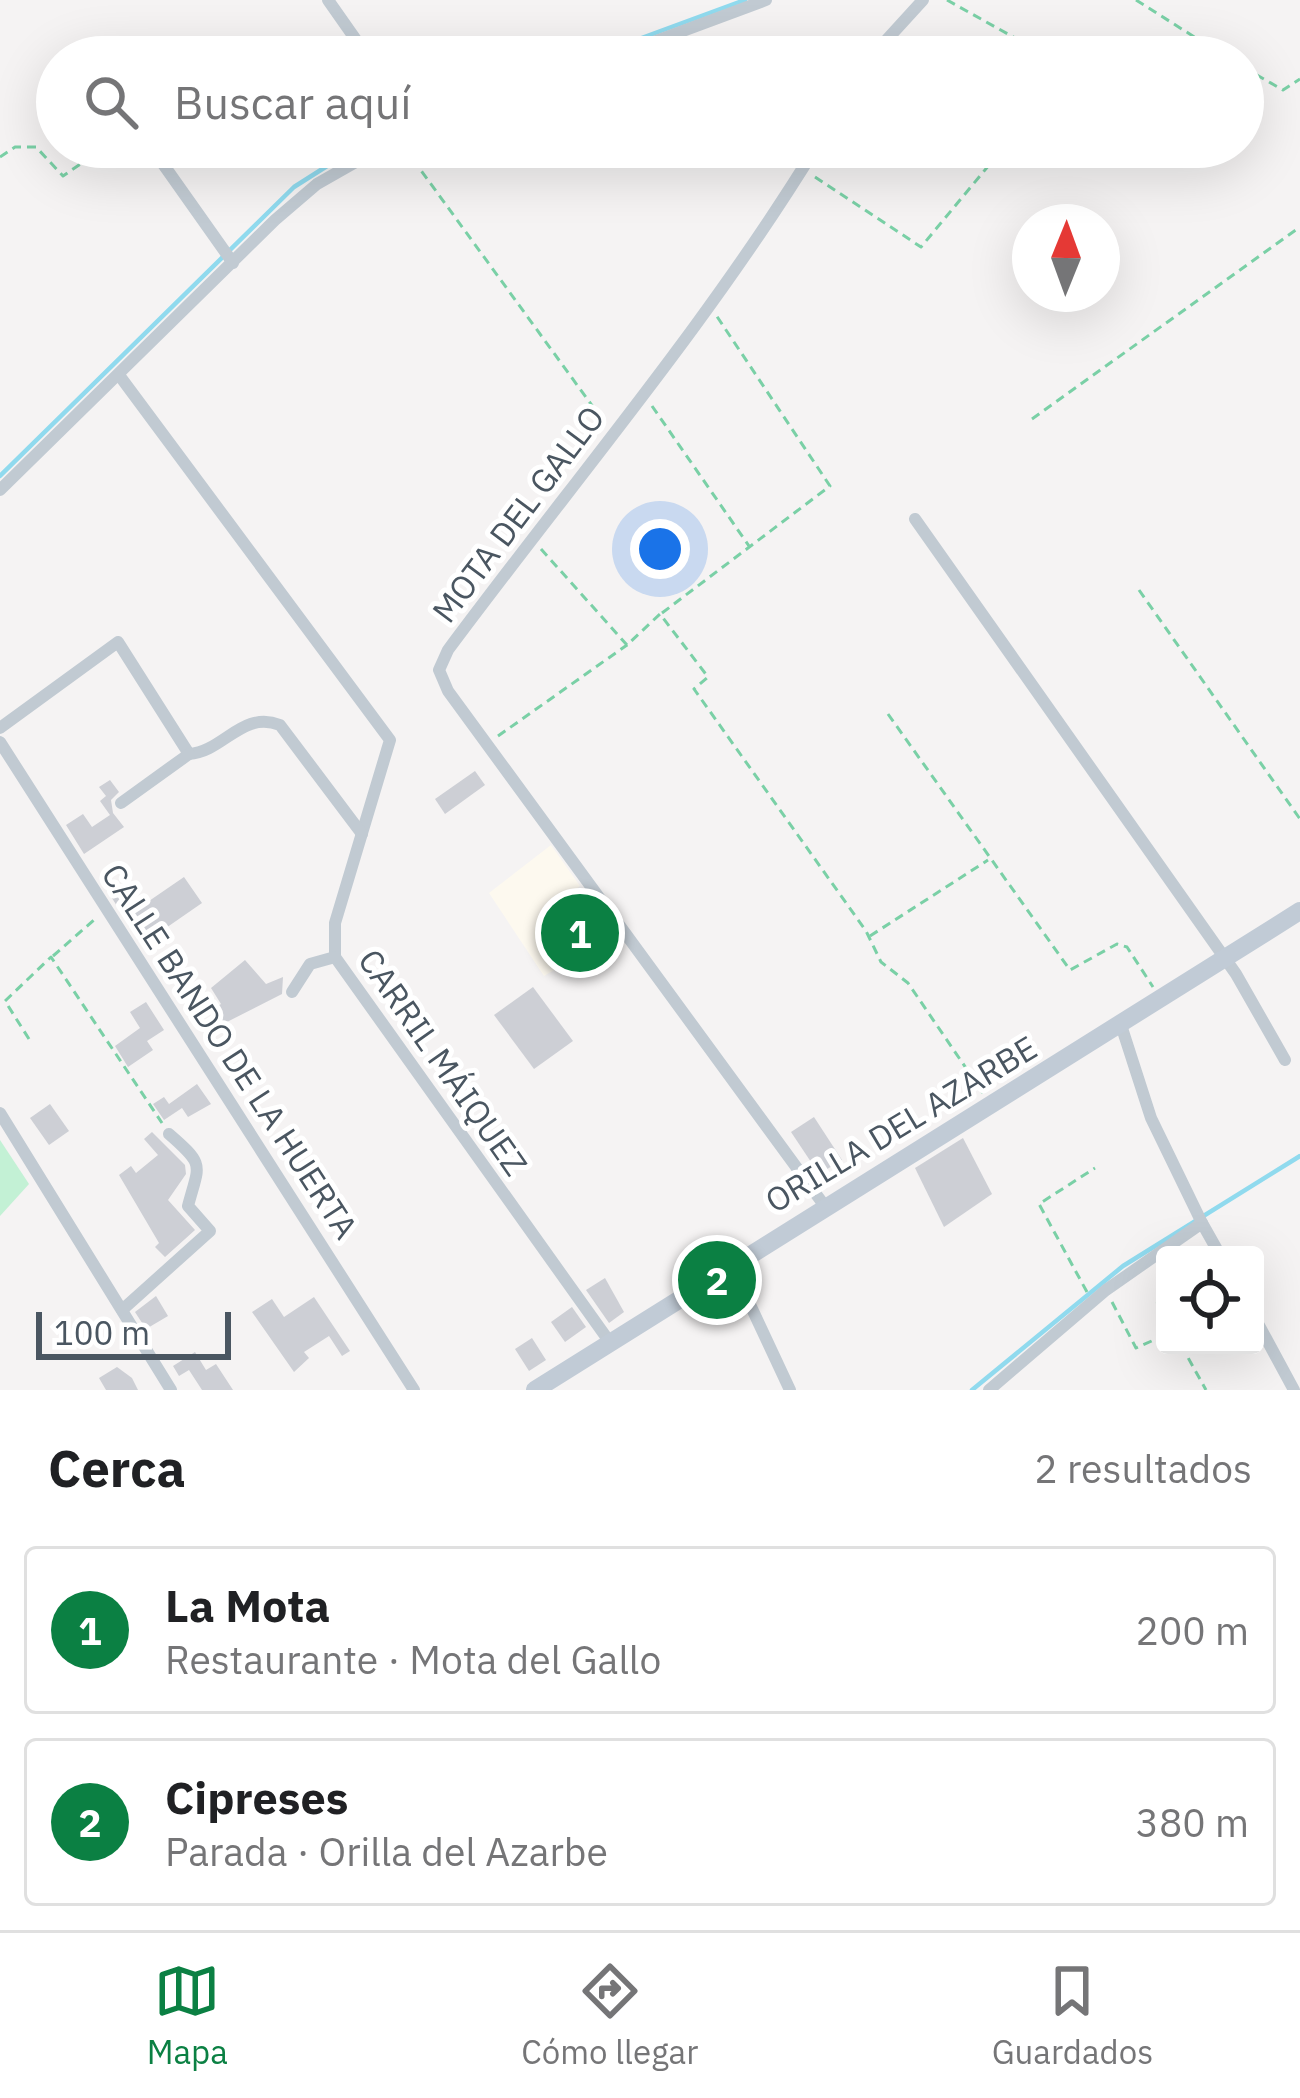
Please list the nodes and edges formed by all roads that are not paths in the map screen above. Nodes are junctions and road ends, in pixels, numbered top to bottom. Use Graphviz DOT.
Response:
graph roads {
  1 [pos="328,0"];
  2 [pos="766,0"];
  3 [pos="923,0"];
  4 [pos="353,36"];
  5 [pos="669,36"];
  6 [pos="890,36"];
  7 [pos="167,168"];
  8 [pos="345,168"];
  9 [pos="803,168"];
  10 [pos="228,256"];
  11 [pos="119,375"];
  12 [pos="2,483"];
  13 [pos="915,519"];
  14 [pos="0,728"];
  15 [pos="0,742"];
  16 [pos="189,754"];
  17 [pos="121,803"];
  18 [pos="362,834"];
  19 [pos="1300,911"];
  20 [pos="335,957"];
  21 [pos="1224,959"];
  22 [pos="292,992"];
  23 [pos="1121,1025"];
  24 [pos="1285,1060"];
  25 [pos="0,1113"];
  26 [pos="169,1134"];
  27 [pos="824,1205"];
  28 [pos="1199,1218"];
  29 [pos="1215,1246"];
  30 [pos="730,1264"];
  31 [pos="122,1310"];
  32 [pos="1264,1335"];
  33 [pos="609,1341"];
  34 [pos="171,1390"];
  35 [pos="414,1390"];
  36 [pos="535,1390"];
  37 [pos="790,1390"];
  38 [pos="989,1390"];
  39 [pos="1294,1390"];
  1 -- 4 [label="street"];
  2 -- 5 [label="street"];
  3 -- 6 [label="street"];
  7 -- 10 [label="street"];
  8 -- 10 [label="street"];
  9 -- 27 [label="street, MOTA DEL GALLO"];
  10 -- 11 [label="street"];
  11 -- 12 [label="street"];
  11 -- 18 [label="street, CARRIL MÁIQUEZ"];
  13 -- 21 [label="street"];
  14 -- 16 [label="street"];
  15 -- 35 [label="street, CALLE BANDO DE LA HUERTA"];
  16 -- 17 [label="street"];
  16 -- 18 [label="street"];
  18 -- 20 [label="street, CARRIL MÁIQUEZ"];
  19 -- 21 [label="main road, ORILLA DEL AZARBE"];
  20 -- 22 [label="street"];
  20 -- 33 [label="street, CARRIL MÁIQUEZ"];
  21 -- 23 [label="main road, ORILLA DEL AZARBE"];
  21 -- 24 [label="street"];
  23 -- 27 [label="main road, ORILLA DEL AZARBE"];
  23 -- 28 [label="street"];
  25 -- 31 [label="street"];
  26 -- 31 [label="street"];
  27 -- 30 [label="main road, ORILLA DEL AZARBE"];
  28 -- 29 [label="street"];
  28 -- 38 [label="street"];
  30 -- 33 [label="main road, ORILLA DEL AZARBE"];
  30 -- 37 [label="street"];
  31 -- 34 [label="street"];
  32 -- 39 [label="street"];
  33 -- 36 [label="main road, ORILLA DEL AZARBE"];
}
